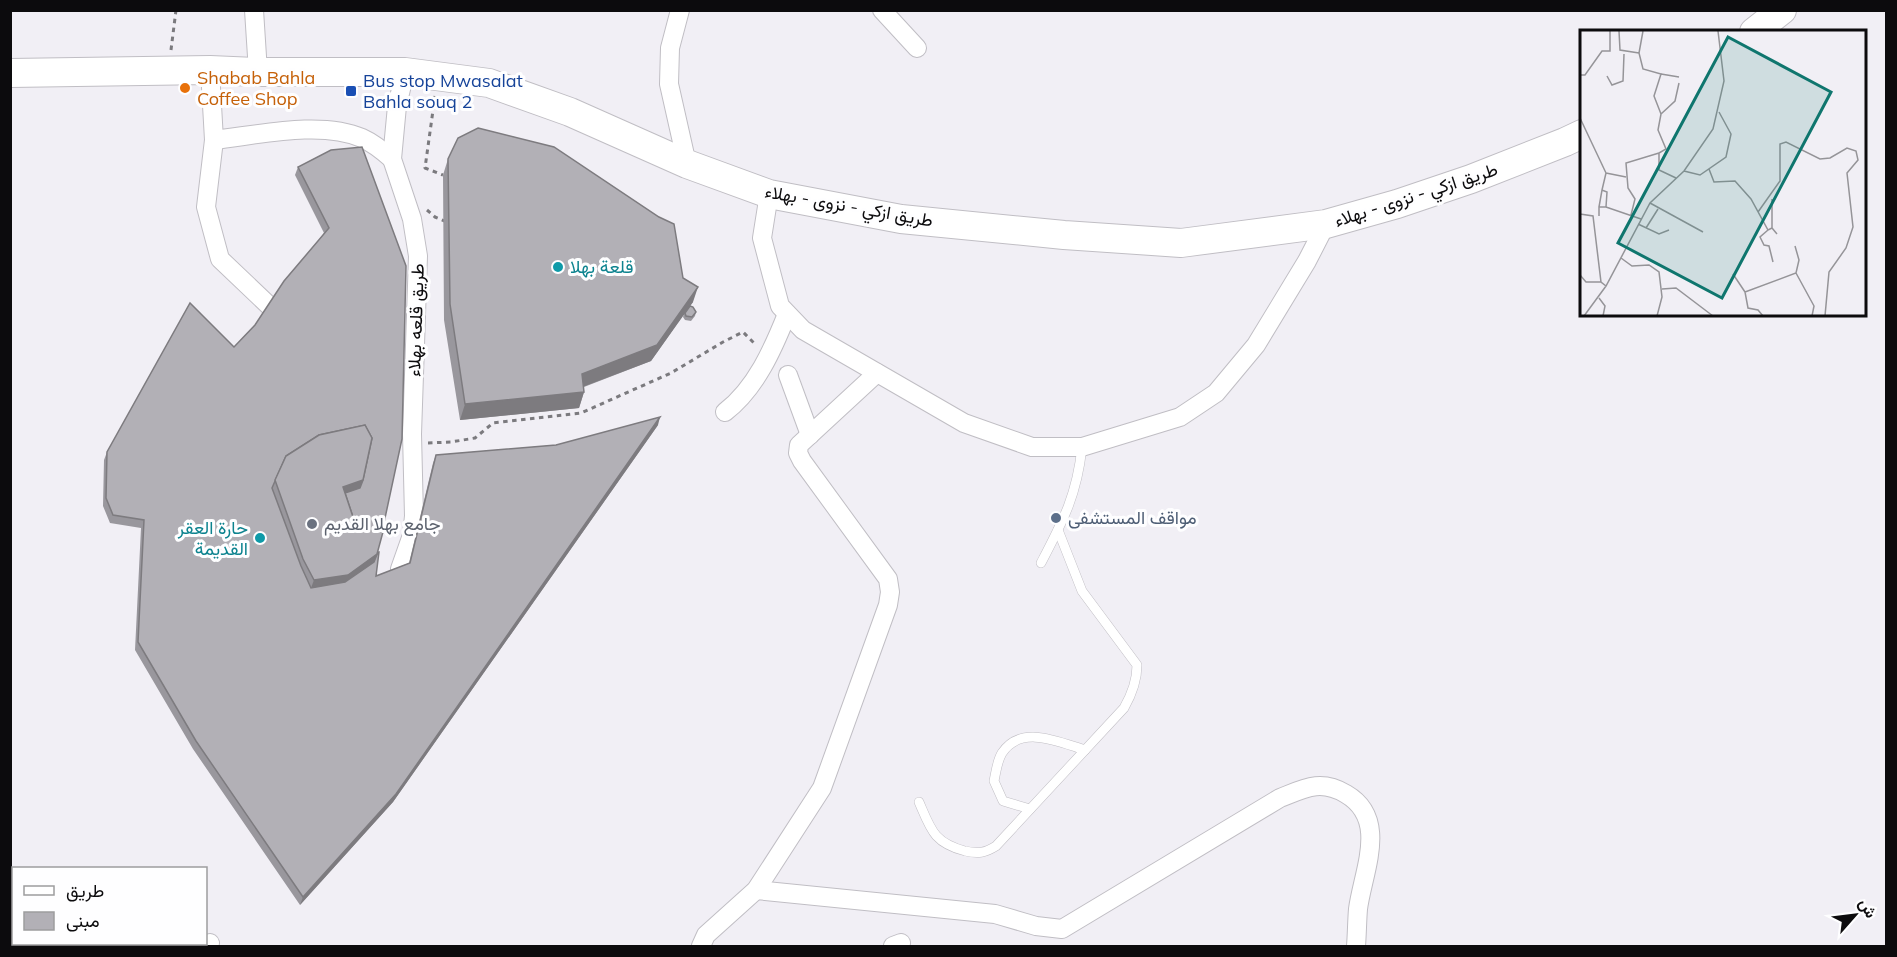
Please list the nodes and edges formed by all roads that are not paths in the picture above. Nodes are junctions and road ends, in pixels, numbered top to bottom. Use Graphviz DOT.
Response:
graph roads {
  1 [pos="254,10"];
  2 [pos="680,10"];
  3 [pos="882,10"];
  4 [pos="1782,10"];
  5 [pos="1757,30"];
  6 [pos="917,48"];
  7 [pos="210,70"];
  8 [pos="258,72"];
  9 [pos="405,72"];
  10 [pos="10,73"];
  11 [pos="1580,135"];
  12 [pos="214,140"];
  13 [pos="392,159"];
  14 [pos="687,164"];
  15 [pos="770,194"];
  16 [pos="1326,224"];
  17 [pos="787,314"];
  18 [pos="283,319"];
  19 [pos="877,373"];
  20 [pos="788,375"];
  21 [pos="724,412"];
  22 [pos="810,435"];
  23 [pos="1082,447"];
  24 [pos="1058,530"];
  25 [pos="1041,563"];
  26 [pos="400,569"];
  27 [pos="1085,750"];
  28 [pos="919,802"];
  29 [pos="1030,809"];
  30 [pos="756,890"];
  31 [pos="700,946"];
  32 [pos="1356,946"];
  1 -- 8 [label="street"];
  2 -- 14 [label="street"];
  3 -- 6 [label="street"];
  4 -- 5 [label="main road"];
  7 -- 8 [label="main road, طريق ازكي - نزوى - بهلاء"];
  7 -- 10 [label="main road, طريق ازكي - نزوى - بهلاء"];
  7 -- 12 [label="street"];
  8 -- 9 [label="main road, طريق ازكي - نزوى - بهلاء"];
  9 -- 13 [label="street, طريق قلعه بهلاء"];
  9 -- 14 [label="main road, طريق ازكي - نزوى - بهلاء"];
  11 -- 16 [label="main road, طريق ازكي - نزوى - بهلاء"];
  12 -- 13 [label="street"];
  12 -- 18 [label="street"];
  13 -- 26 [label="street, طريق قلعه بهلاء"];
  14 -- 15 [label="main road, طريق ازكي - نزوى - بهلاء"];
  15 -- 16 [label="main road, طريق ازكي - نزوى - بهلاء"];
  15 -- 17 [label="street"];
  16 -- 23 [label="street"];
  17 -- 19 [label="street"];
  17 -- 21 [label="street"];
  19 -- 22 [label="street"];
  19 -- 23 [label="street"];
  20 -- 22 [label="street"];
  22 -- 30 [label="street"];
  23 -- 24 [label="lane"];
  24 -- 25 [label="lane"];
  24 -- 27 [label="lane"];
  27 -- 29 [label="lane"];
  27 -- 29 [label="lane"];
  28 -- 29 [label="lane"];
  30 -- 31 [label="street"];
  30 -- 32 [label="street"];
}
